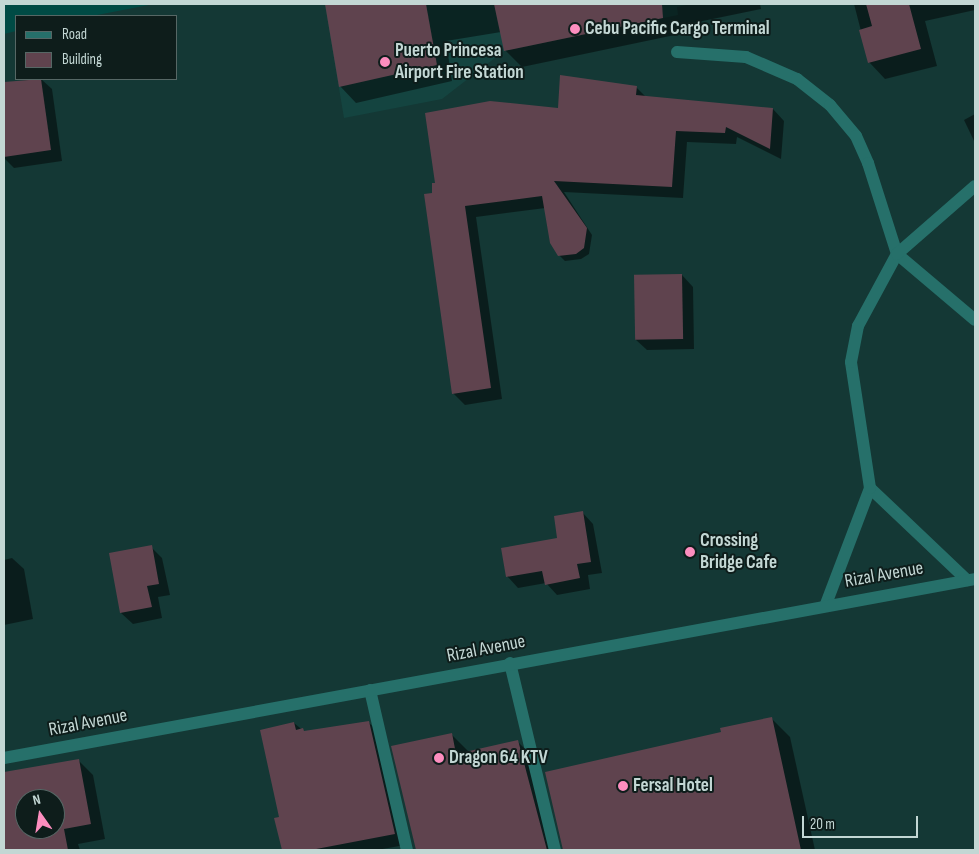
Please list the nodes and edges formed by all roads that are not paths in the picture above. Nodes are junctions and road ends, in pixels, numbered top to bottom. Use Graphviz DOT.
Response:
graph roads {
  1 [pos="677,52"];
  2 [pos="975,186"];
  3 [pos="896,254"];
  4 [pos="975,320"];
  5 [pos="870,488"];
  6 [pos="971,580"];
  7 [pos="826,604"];
  8 [pos="510,663"];
  9 [pos="370,690"];
  10 [pos="4,758"];
  11 [pos="407,850"];
  12 [pos="555,850"];
  1 -- 3 [label="street"];
  2 -- 3 [label="street"];
  3 -- 4 [label="street"];
  3 -- 5 [label="street"];
  5 -- 6 [label="street"];
  5 -- 7 [label="street"];
  6 -- 7 [label="street, Rizal Avenue"];
  7 -- 8 [label="street, Rizal Avenue"];
  8 -- 9 [label="street, Rizal Avenue"];
  8 -- 12 [label="street"];
  9 -- 10 [label="street, Rizal Avenue"];
  9 -- 11 [label="street"];
}
